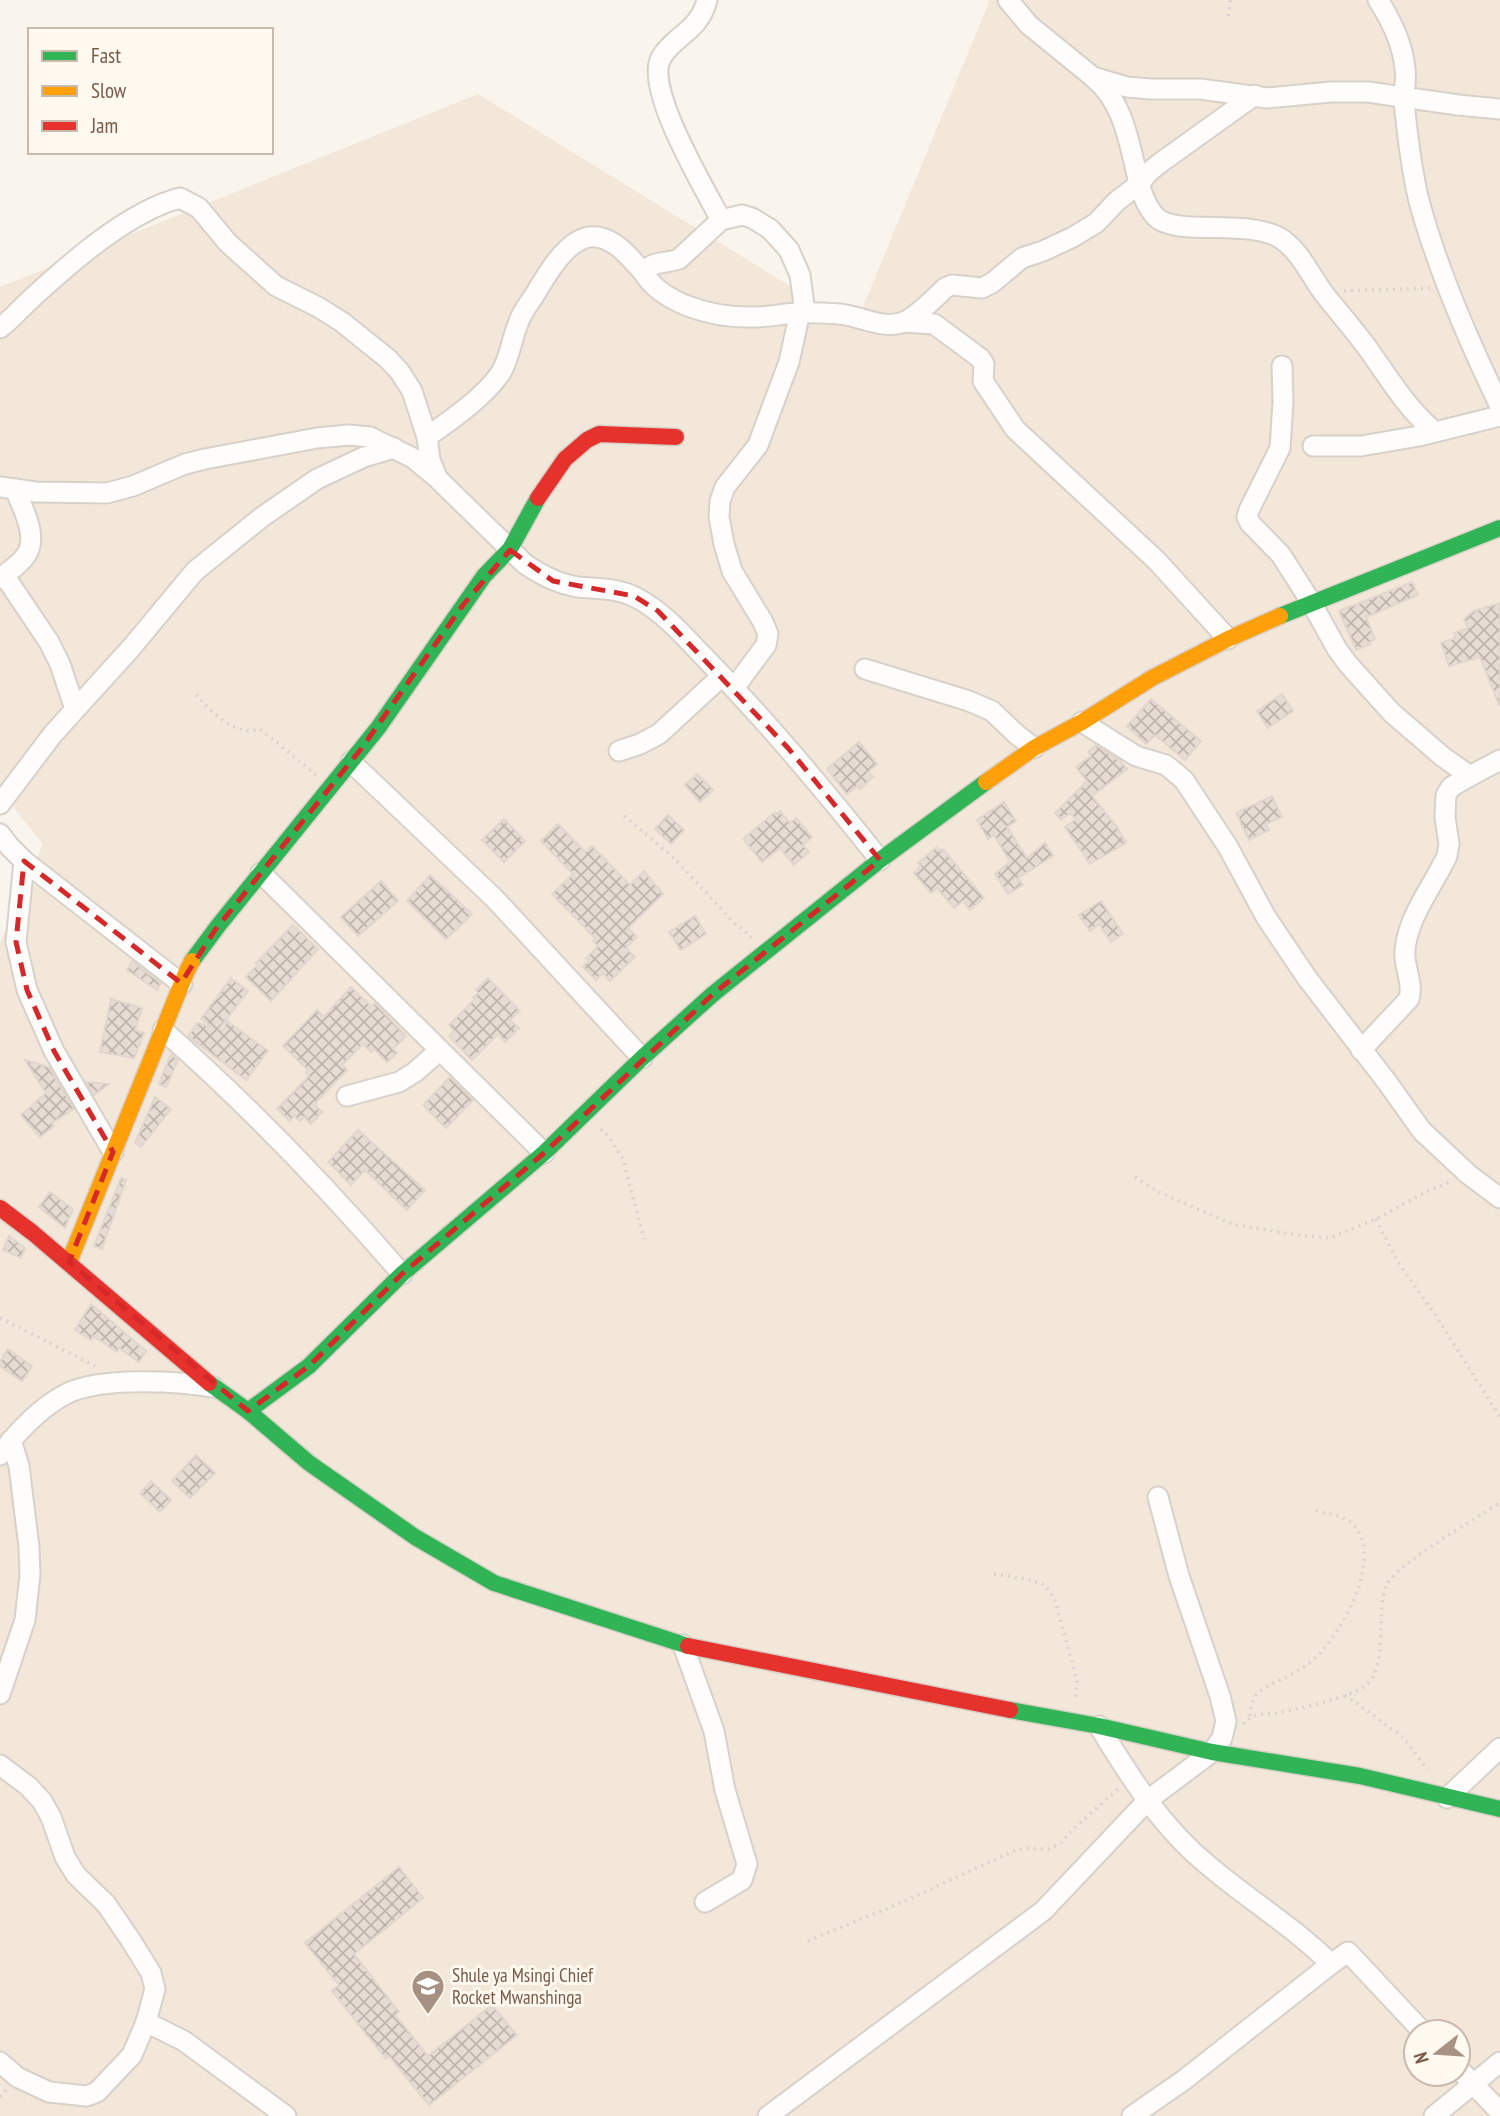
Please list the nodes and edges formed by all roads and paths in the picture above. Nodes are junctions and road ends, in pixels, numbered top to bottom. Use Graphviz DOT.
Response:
graph roads {
  1 [pos="707,0"];
  2 [pos="1007,0"];
  3 [pos="1231,0"];
  4 [pos="1378,0"];
  5 [pos="1228,16"];
  6 [pos="1093,77"];
  7 [pos="1255,95"];
  8 [pos="1404,97"];
  9 [pos="1500,109"];
  10 [pos="1139,184"];
  11 [pos="721,220"];
  12 [pos="643,272"];
  13 [pos="1450,288"];
  14 [pos="1324,294"];
  15 [pos="802,313"];
  16 [pos="904,322"];
  17 [pos="0,328"];
  18 [pos="1282,366"];
  19 [pos="1500,407"];
  20 [pos="1500,416"];
  21 [pos="1435,432"];
  22 [pos="676,437"];
  23 [pos="427,438"];
  24 [pos="1313,446"];
  25 [pos="394,448"];
  26 [pos="437,478"];
  27 [pos="7,488"];
  28 [pos="1500,528"];
  29 [pos="510,550"];
  30 [pos="2,576"];
  31 [pos="1311,602"];
  32 [pos="1228,639"];
  33 [pos="865,669"];
  34 [pos="728,682"];
  35 [pos="196,695"];
  36 [pos="75,709"];
  37 [pos="1082,722"];
  38 [pos="1034,748"];
  39 [pos="619,751"];
  40 [pos="1500,760"];
  41 [pos="351,762"];
  42 [pos="1470,776"];
  43 [pos="330,788"];
  44 [pos="0,804"];
  45 [pos="624,817"];
  46 [pos="0,834"];
  47 [pos="880,860"];
  48 [pos="24,861"];
  49 [pos="261,873"];
  50 [pos="767,949"];
  51 [pos="182,984"];
  52 [pos="163,1030"];
  53 [pos="1361,1049"];
  54 [pos="439,1051"];
  55 [pos="642,1058"];
  56 [pos="347,1096"];
  57 [pos="586,1115"];
  58 [pos="113,1152"];
  59 [pos="544,1153"];
  60 [pos="1468,1174"];
  61 [pos="1135,1177"];
  62 [pos="1500,1198"];
  63 [pos="0,1208"];
  64 [pos="1376,1219"];
  65 [pos="644,1239"];
  66 [pos="69,1262"];
  67 [pos="402,1274"];
  68 [pos="0,1318"];
  69 [pos="96,1367"];
  70 [pos="214,1387"];
  71 [pos="248,1411"];
  72 [pos="1500,1417"];
  73 [pos="6,1448"];
  74 [pos="1158,1497"];
  75 [pos="1500,1503"];
  76 [pos="1314,1510"];
  77 [pos="994,1574"];
  78 [pos="683,1645"];
  79 [pos="0,1694"];
  80 [pos="1345,1695"];
  81 [pos="1250,1716"];
  82 [pos="1073,1721"];
  83 [pos="1099,1726"];
  84 [pos="1500,1748"];
  85 [pos="1222,1754"];
  86 [pos="0,1765"];
  87 [pos="1131,1777"];
  88 [pos="1445,1798"];
  89 [pos="1148,1800"];
  90 [pos="1500,1809"];
  91 [pos="705,1902"];
  92 [pos="808,1941"];
  93 [pos="1331,1964"];
  94 [pos="1410,2018"];
  95 [pos="146,2022"];
  96 [pos="0,2062"];
  97 [pos="1500,2062"];
  98 [pos="1474,2084"];
  99 [pos="1500,2112"];
  100 [pos="286,2116"];
  101 [pos="768,2116"];
  102 [pos="1132,2116"];
  103 [pos="1434,2116"];
  1 -- 11 [label="street"];
  2 -- 6 [label="street"];
  3 -- 5 [label="path"];
  4 -- 8 [label="street"];
  6 -- 7 [label="street"];
  6 -- 10 [label="street"];
  7 -- 8 [label="street"];
  7 -- 10 [label="street"];
  8 -- 9 [label="street"];
  8 -- 13 [label="street"];
  10 -- 14 [label="street"];
  10 -- 16 [label="street"];
  11 -- 12 [label="street"];
  11 -- 15 [label="street"];
  12 -- 15 [label="street"];
  12 -- 23 [label="street"];
  13 -- 14 [label="path"];
  13 -- 19 [label="street"];
  14 -- 21 [label="street"];
  15 -- 16 [label="street"];
  15 -- 34 [label="street"];
  16 -- 32 [label="street"];
  17 -- 23 [label="street"];
  18 -- 31 [label="street"];
  20 -- 21 [label="street"];
  21 -- 24 [label="street"];
  22 -- 29 [label="street"];
  23 -- 26 [label="street"];
  25 -- 26 [label="street"];
  25 -- 27 [label="street"];
  25 -- 36 [label="street"];
  26 -- 29 [label="street"];
  27 -- 30 [label="street"];
  28 -- 31 [label="street"];
  29 -- 34 [label="street"];
  29 -- 41 [label="street"];
  30 -- 36 [label="street"];
  31 -- 32 [label="street"];
  31 -- 42 [label="street"];
  32 -- 37 [label="street"];
  33 -- 38 [label="street"];
  34 -- 39 [label="street"];
  34 -- 47 [label="street"];
  35 -- 43 [label="path"];
  36 -- 44 [label="street"];
  37 -- 38 [label="street"];
  37 -- 53 [label="street"];
  38 -- 47 [label="street"];
  40 -- 42 [label="street"];
  41 -- 43 [label="street"];
  41 -- 55 [label="street"];
  42 -- 53 [label="street"];
  43 -- 49 [label="street"];
  45 -- 50 [label="path"];
  46 -- 48 [label="street"];
  47 -- 50 [label="street"];
  48 -- 51 [label="street"];
  48 -- 58 [label="street"];
  49 -- 51 [label="street"];
  49 -- 54 [label="street"];
  50 -- 55 [label="street"];
  51 -- 52 [label="street"];
  52 -- 58 [label="street"];
  52 -- 67 [label="street"];
  53 -- 60 [label="street"];
  54 -- 56 [label="street"];
  54 -- 59 [label="street"];
  55 -- 57 [label="street"];
  57 -- 59 [label="street"];
  57 -- 65 [label="path"];
  58 -- 66 [label="street"];
  59 -- 67 [label="street"];
  60 -- 62 [label="street"];
  60 -- 64 [label="path"];
  61 -- 64 [label="path"];
  63 -- 66 [label="street"];
  64 -- 72 [label="path"];
  66 -- 70 [label="street"];
  67 -- 71 [label="street"];
  68 -- 69 [label="path"];
  70 -- 71 [label="street"];
  70 -- 73 [label="street"];
  71 -- 78 [label="street"];
  73 -- 79 [label="street"];
  74 -- 85 [label="street"];
  75 -- 80 [label="path"];
  76 -- 81 [label="path"];
  77 -- 82 [label="path"];
  78 -- 82 [label="street"];
  78 -- 91 [label="street"];
  80 -- 81 [label="path"];
  80 -- 88 [label="path"];
  81 -- 85 [label="path"];
  82 -- 83 [label="street"];
  83 -- 85 [label="street"];
  83 -- 87 [label="street"];
  84 -- 88 [label="street"];
  85 -- 88 [label="street"];
  85 -- 89 [label="street"];
  86 -- 95 [label="street"];
  87 -- 89 [label="street"];
  87 -- 92 [label="path"];
  88 -- 90 [label="street"];
  89 -- 93 [label="street"];
  89 -- 101 [label="street"];
  93 -- 94 [label="street"];
  93 -- 102 [label="street"];
  95 -- 96 [label="street"];
  95 -- 100 [label="street"];
  97 -- 98 [label="street"];
  98 -- 99 [label="street"];
  98 -- 103 [label="street"];
}
